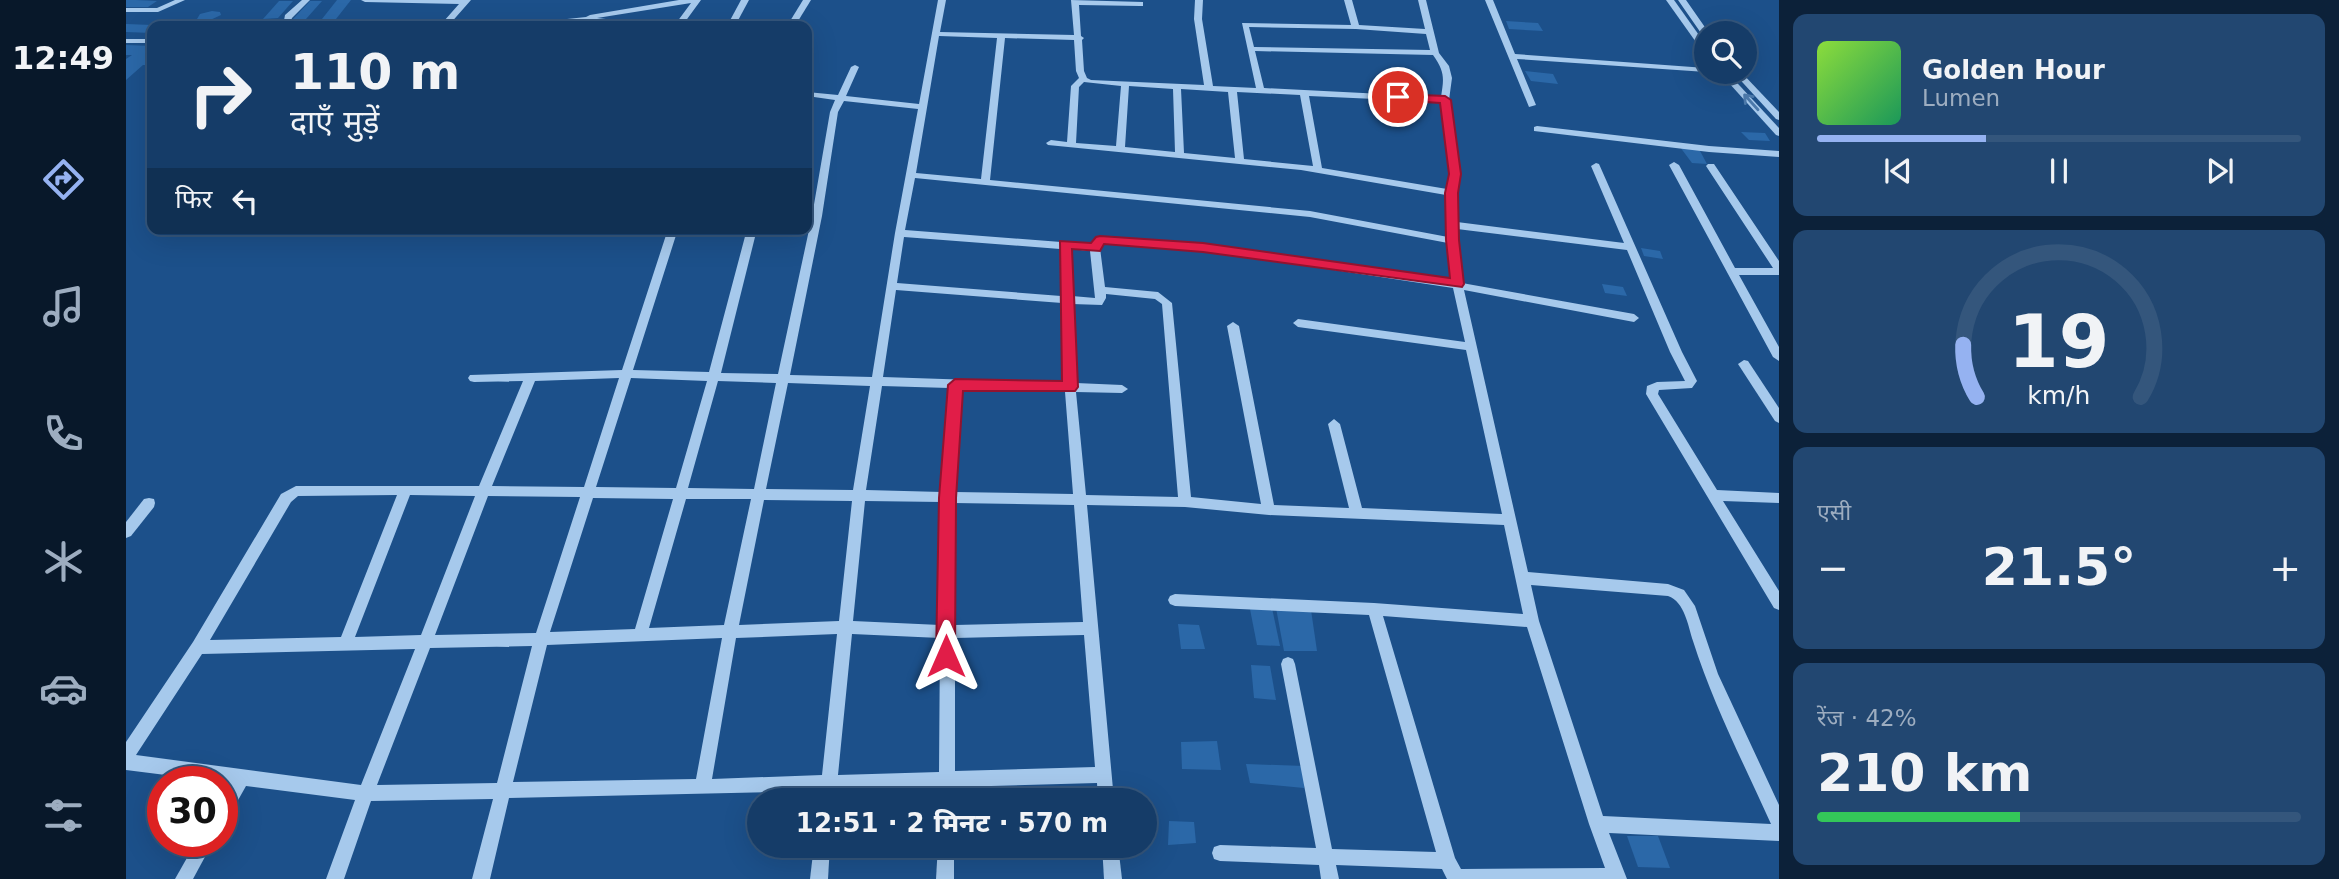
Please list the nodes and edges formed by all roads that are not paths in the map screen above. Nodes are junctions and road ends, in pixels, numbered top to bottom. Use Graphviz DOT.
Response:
graph roads {
  1 [pos="181,0"];
  2 [pos="306,0"];
  3 [pos="365,0"];
  4 [pos="695,0"];
  5 [pos="745,0"];
  6 [pos="807,0"];
  7 [pos="942,0"];
  8 [pos="1199,0"];
  9 [pos="1348,0"];
  10 [pos="1422,0"];
  11 [pos="1489,0"];
  12 [pos="1670,0"];
  13 [pos="1682,0"];
  14 [pos="467,1"];
  15 [pos="1076,2"];
  16 [pos="1140,4"];
  17 [pos="643,6"];
  18 [pos="126,10"];
  19 [pos="287,21"];
  20 [pos="448,21"];
  21 [pos="587,21"];
  22 [pos="632,21"];
  23 [pos="681,21"];
  24 [pos="734,21"];
  25 [pos="794,21"];
  26 [pos="1697,21"];
  27 [pos="1356,27"];
  28 [pos="1429,32"];
  29 [pos="1694,33"];
  30 [pos="937,34"];
  31 [pos="1001,36"];
  32 [pos="1080,38"];
  33 [pos="126,41"];
  34 [pos="147,41"];
  35 [pos="1252,49"];
  36 [pos="1435,53"];
  37 [pos="1511,56"];
  38 [pos="855,67"];
  39 [pos="1694,69"];
  40 [pos="1083,79"];
  41 [pos="1125,84"];
  42 [pos="1734,84"];
  43 [pos="1747,84"];
  44 [pos="1177,87"];
  45 [pos="1209,88"];
  46 [pos="1232,89"];
  47 [pos="1261,92"];
  48 [pos="1304,93"];
  49 [pos="812,94"];
  50 [pos="841,96"];
  51 [pos="1445,100"];
  52 [pos="1532,105"];
  53 [pos="923,107"];
  54 [pos="1779,117"];
  55 [pos="1537,129"];
  56 [pos="1779,133"];
  57 [pos="1051,143"];
  58 [pos="1071,145"];
  59 [pos="1120,150"];
  60 [pos="1779,154"];
  61 [pos="1180,155"];
  62 [pos="1240,161"];
  63 [pos="1674,165"];
  64 [pos="1596,166"];
  65 [pos="1711,166"];
  66 [pos="1318,170"];
  67 [pos="910,175"];
  68 [pos="985,182"];
  69 [pos="1451,193"];
  70 [pos="812,216"];
  71 [pos="1453,225"];
  72 [pos="900,233"];
  73 [pos="671,235"];
  74 [pos="750,235"];
  75 [pos="809,235"];
  76 [pos="1452,240"];
  77 [pos="1065,244"];
  78 [pos="1632,247"];
  79 [pos="1095,248"];
  80 [pos="1732,271"];
  81 [pos="1779,271"];
  82 [pos="1458,284"];
  83 [pos="892,286"];
  84 [pos="1100,290"];
  85 [pos="1067,300"];
  86 [pos="1634,318"];
  87 [pos="1298,323"];
  88 [pos="1233,326"];
  89 [pos="1471,347"];
  90 [pos="1779,357"];
  91 [pos="1744,364"];
  92 [pos="626,374"];
  93 [pos="714,376"];
  94 [pos="530,377"];
  95 [pos="474,378"];
  96 [pos="783,379"];
  97 [pos="877,380"];
  98 [pos="955,385"];
  99 [pos="1070,387"];
  100 [pos="1122,389"];
  101 [pos="1779,418"];
  102 [pos="1334,424"];
  103 [pos="406,490"];
  104 [pos="481,491"];
  105 [pos="588,492"];
  106 [pos="682,493"];
  107 [pos="759,494"];
  108 [pos="859,495"];
  109 [pos="1713,495"];
  110 [pos="948,498"];
  111 [pos="1779,498"];
  112 [pos="1081,502"];
  113 [pos="1185,502"];
  114 [pos="149,503"];
  115 [pos="1269,510"];
  116 [pos="1357,514"];
  117 [pos="1510,520"];
  118 [pos="126,532"];
  119 [pos="1523,578"];
  120 [pos="1175,600"];
  121 [pos="1779,604"];
  122 [pos="1374,609"];
  123 [pos="1532,621"];
  124 [pos="844,627"];
  125 [pos="1090,628"];
  126 [pos="730,632"];
  127 [pos="946,632"];
  128 [pos="640,636"];
  129 [pos="541,639"];
  130 [pos="425,641"];
  131 [pos="346,642"];
  132 [pos="198,647"];
  133 [pos="1288,664"];
  134 [pos="126,756"];
  135 [pos="126,762"];
  136 [pos="1103,775"];
  137 [pos="242,777"];
  138 [pos="947,780"];
  139 [pos="238,784"];
  140 [pos="703,787"];
  141 [pos="828,788"];
  142 [pos="868,788"];
  143 [pos="947,788"];
  144 [pos="1104,788"];
  145 [pos="503,789"];
  146 [pos="747,789"];
  147 [pos="363,793"];
  148 [pos="1779,823"];
  149 [pos="1597,824"];
  150 [pos="1779,833"];
  151 [pos="1220,853"];
  152 [pos="196,857"];
  153 [pos="1326,857"];
  154 [pos="821,858"];
  155 [pos="946,858"];
  156 [pos="1111,858"];
  157 [pos="1447,861"];
  158 [pos="1617,877"];
  159 [pos="1456,878"];
  160 [pos="184,879"];
  161 [pos="335,879"];
  162 [pos="481,879"];
  163 [pos="819,879"];
  164 [pos="945,879"];
  165 [pos="1113,879"];
  166 [pos="1330,879"];
  1 -- 18 [label="street"];
  2 -- 19 [label="street"];
  3 -- 14 [label="street"];
  4 -- 17 [label="street"];
  4 -- 23 [label="street"];
  5 -- 24 [label="street"];
  6 -- 25 [label="street"];
  7 -- 30 [label="street"];
  8 -- 45 [label="street"];
  9 -- 27 [label="street"];
  10 -- 28 [label="street"];
  11 -- 37 [label="street"];
  12 -- 29 [label="street"];
  13 -- 26 [label="street"];
  14 -- 20 [label="street"];
  15 -- 16 [label="street"];
  15 -- 32 [label="street"];
  17 -- 21 [label="street"];
  17 -- 22 [label="street"];
  27 -- 28 [label="street"];
  27 -- 35 [label="street"];
  28 -- 36 [label="street"];
  30 -- 31 [label="street"];
  30 -- 53 [label="street"];
  31 -- 32 [label="street"];
  31 -- 68 [label="street"];
  32 -- 40 [label="street"];
  33 -- 34 [label="street"];
  35 -- 36 [label="street"];
  35 -- 47 [label="street"];
  36 -- 51 [label="street"];
  37 -- 39 [label="street"];
  37 -- 52 [label="street"];
  38 -- 50 [label="street"];
  40 -- 41 [label="street"];
  40 -- 58 [label="street"];
  41 -- 44 [label="street"];
  41 -- 59 [label="street"];
  56 -- 42 [label="street, one-way"];
  43 -- 54 [label="street"];
  44 -- 45 [label="street"];
  44 -- 61 [label="street"];
  45 -- 46 [label="street"];
  46 -- 47 [label="street"];
  46 -- 62 [label="street"];
  47 -- 48 [label="street"];
  48 -- 51 [label="street"];
  48 -- 66 [label="street"];
  49 -- 50 [label="street"];
  50 -- 53 [label="street"];
  50 -- 70 [label="street"];
  51 -- 69 [label="street"];
  53 -- 67 [label="street"];
  55 -- 60 [label="street"];
  57 -- 58 [label="street"];
  58 -- 59 [label="street"];
  59 -- 61 [label="street"];
  61 -- 62 [label="street"];
  62 -- 66 [label="street"];
  63 -- 80 [label="street"];
  64 -- 78 [label="street"];
  65 -- 81 [label="street"];
  66 -- 69 [label="street"];
  67 -- 68 [label="street"];
  67 -- 72 [label="street"];
  68 -- 76 [label="street"];
  69 -- 71 [label="street"];
  71 -- 76 [label="street"];
  71 -- 78 [label="street"];
  72 -- 77 [label="street"];
  72 -- 83 [label="street"];
  73 -- 92 [label="street"];
  74 -- 93 [label="street"];
  75 -- 96 [label="street"];
  76 -- 82 [label="street"];
  77 -- 79 [label="street"];
  77 -- 85 [label="street"];
  78 -- 109 [label="street"];
  79 -- 82 [label="street"];
  79 -- 84 [label="street"];
  80 -- 81 [label="street"];
  80 -- 90 [label="street"];
  82 -- 86 [label="street"];
  82 -- 89 [label="street"];
  83 -- 85 [label="street"];
  83 -- 97 [label="street"];
  84 -- 85 [label="street"];
  84 -- 113 [label="street"];
  85 -- 99 [label="street"];
  87 -- 89 [label="street"];
  88 -- 115 [label="street"];
  89 -- 117 [label="street"];
  91 -- 101 [label="street"];
  92 -- 93 [label="street"];
  92 -- 94 [label="street"];
  92 -- 105 [label="street"];
  93 -- 96 [label="street"];
  93 -- 106 [label="street"];
  94 -- 95 [label="street"];
  94 -- 104 [label="street"];
  96 -- 97 [label="street"];
  96 -- 107 [label="street"];
  97 -- 98 [label="street"];
  97 -- 108 [label="street"];
  98 -- 99 [label="street"];
  98 -- 110 [label="street"];
  99 -- 100 [label="street"];
  99 -- 112 [label="street"];
  102 -- 116 [label="street"];
  103 -- 104 [label="street"];
  103 -- 131 [label="street"];
  103 -- 132 [label="street"];
  104 -- 105 [label="street"];
  104 -- 130 [label="street"];
  105 -- 106 [label="street"];
  105 -- 129 [label="street"];
  106 -- 107 [label="street"];
  106 -- 128 [label="street"];
  107 -- 108 [label="street"];
  107 -- 126 [label="street"];
  108 -- 110 [label="street"];
  108 -- 124 [label="street"];
  109 -- 111 [label="street"];
  109 -- 121 [label="street"];
  110 -- 112 [label="street"];
  110 -- 127 [label="street"];
  112 -- 113 [label="street"];
  112 -- 125 [label="street"];
  113 -- 115 [label="street"];
  114 -- 118 [label="street"];
  115 -- 116 [label="street"];
  116 -- 117 [label="street"];
  117 -- 119 [label="street"];
  119 -- 123 [label="street"];
  119 -- 148 [label="street"];
  120 -- 122 [label="street"];
  122 -- 123 [label="street"];
  122 -- 157 [label="street"];
  123 -- 149 [label="street"];
  124 -- 126 [label="street"];
  124 -- 127 [label="street"];
  124 -- 141 [label="street"];
  125 -- 127 [label="street"];
  125 -- 136 [label="street"];
  126 -- 128 [label="street"];
  126 -- 140 [label="street"];
  127 -- 138 [label="street"];
  128 -- 129 [label="street"];
  129 -- 130 [label="street"];
  129 -- 145 [label="street"];
  130 -- 131 [label="street"];
  130 -- 147 [label="street"];
  131 -- 132 [label="street"];
  132 -- 134 [label="street"];
  133 -- 153 [label="street"];
  135 -- 137 [label="street"];
  136 -- 138 [label="street"];
  136 -- 144 [label="street"];
  137 -- 139 [label="street"];
  137 -- 147 [label="street"];
  138 -- 142 [label="street"];
  138 -- 143 [label="street"];
  140 -- 145 [label="street"];
  140 -- 146 [label="street"];
  145 -- 147 [label="street"];
  145 -- 162 [label="street"];
  147 -- 161 [label="street"];
  149 -- 150 [label="street"];
  149 -- 158 [label="street"];
  151 -- 153 [label="street"];
  152 -- 160 [label="street"];
  153 -- 157 [label="street"];
  153 -- 166 [label="street"];
  154 -- 163 [label="street"];
  155 -- 164 [label="street"];
  156 -- 165 [label="street"];
  157 -- 159 [label="street"];
  158 -- 159 [label="street"];
}
